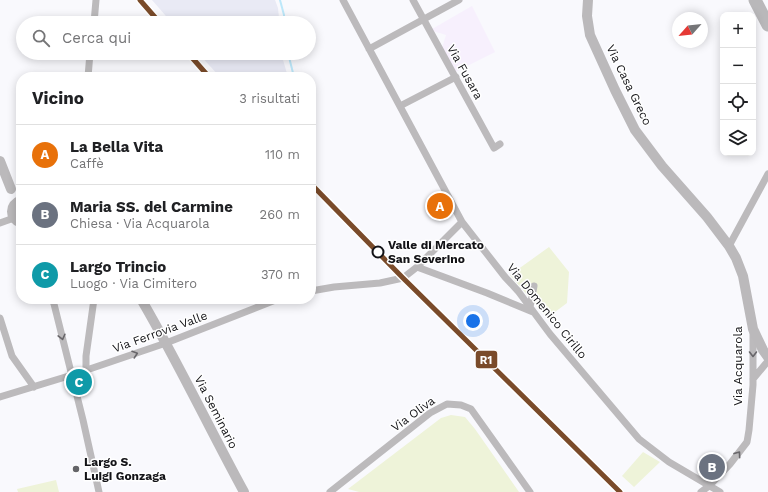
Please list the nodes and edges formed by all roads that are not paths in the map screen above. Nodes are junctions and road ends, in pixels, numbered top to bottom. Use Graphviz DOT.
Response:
graph roads {
  1 [pos="96,0"];
  2 [pos="343,0"];
  3 [pos="413,0"];
  4 [pos="459,0"];
  5 [pos="588,0"];
  6 [pos="755,0"];
  7 [pos="95,16"];
  8 [pos="423,19"];
  9 [pos="768,25"];
  10 [pos="369,49"];
  11 [pos="89,60"];
  12 [pos="88,72"];
  13 [pos="456,77"];
  14 [pos="400,106"];
  15 [pos="500,144"];
  16 [pos="0,161"];
  17 [pos="768,174"];
  18 [pos="16,197"];
  19 [pos="16,206"];
  20 [pos="16,219"];
  21 [pos="16,221"];
  22 [pos="462,222"];
  23 [pos="0,223"];
  24 [pos="729,246"];
  25 [pos="417,267"];
  26 [pos="534,286"];
  27 [pos="316,290"];
  28 [pos="54,304"];
  29 [pos="93,304"];
  30 [pos="145,304"];
  31 [pos="265,304"];
  32 [pos="530,307"];
  33 [pos="535,313"];
  34 [pos="0,318"];
  35 [pos="753,329"];
  36 [pos="166,343"];
  37 [pos="768,357"];
  38 [pos="768,361"];
  39 [pos="86,370"];
  40 [pos="72,375"];
  41 [pos="753,379"];
  42 [pos="34,386"];
  43 [pos="0,397"];
  44 [pos="709,486"];
  45 [pos="99,492"];
  46 [pos="244,492"];
  47 [pos="330,492"];
  48 [pos="530,492"];
  49 [pos="701,492"];
  50 [pos="720,492"];
  1 -- 7 [label="street"];
  2 -- 10 [label="street, Via Domenico Cirillo"];
  3 -- 8 [label="street, Via Fusara"];
  4 -- 8 [label="street"];
  5 -- 24 [label="main road, Via Casa Greco"];
  6 -- 9 [label="highway"];
  8 -- 10 [label="street"];
  8 -- 13 [label="street, Via Fusara"];
  10 -- 14 [label="street, Via Domenico Cirillo"];
  11 -- 12 [label="street"];
  13 -- 14 [label="street"];
  13 -- 15 [label="street, Via Fusara"];
  14 -- 22 [label="street, Via Domenico Cirillo"];
  16 -- 18 [label="main road"];
  17 -- 24 [label="street"];
  19 -- 20 [label="main road"];
  21 -- 23 [label="street"];
  22 -- 25 [label="street"];
  22 -- 32 [label="street, Via Domenico Cirillo"];
  24 -- 35 [label="main road, Via Acquarola"];
  25 -- 27 [label="street"];
  25 -- 33 [label="street"];
  26 -- 32 [label="street"];
  28 -- 40 [label="street, one-way"];
  29 -- 39 [label="street"];
  30 -- 36 [label="main road, Via Seminario"];
  31 -- 36 [label="street, Via Ferrovia Valle"];
  32 -- 33 [label="street, Via Domenico Cirillo"];
  33 -- 44 [label="street, Via Domenico Cirillo"];
  34 -- 42 [label="street"];
  35 -- 37 [label="main road"];
  35 -- 41 [label="street, Via Acquarola, one-way"];
  39 -- 36 [label="street, Via Ferrovia Valle, one-way"];
  36 -- 46 [label="main road, Via Seminario"];
  38 -- 41 [label="street"];
  39 -- 40 [label="street, Via Ferrovia Valle"];
  40 -- 42 [label="street, Via Ferrovia Valle"];
  40 -- 45 [label="street"];
  44 -- 41 [label="street, Via Acquarola, one-way"];
  42 -- 43 [label="street, Via Ferrovia Valle"];
  44 -- 49 [label="street"];
  44 -- 50 [label="street, Via Domenico Cirillo"];
  47 -- 48 [label="street, Via Oliva"];
}
